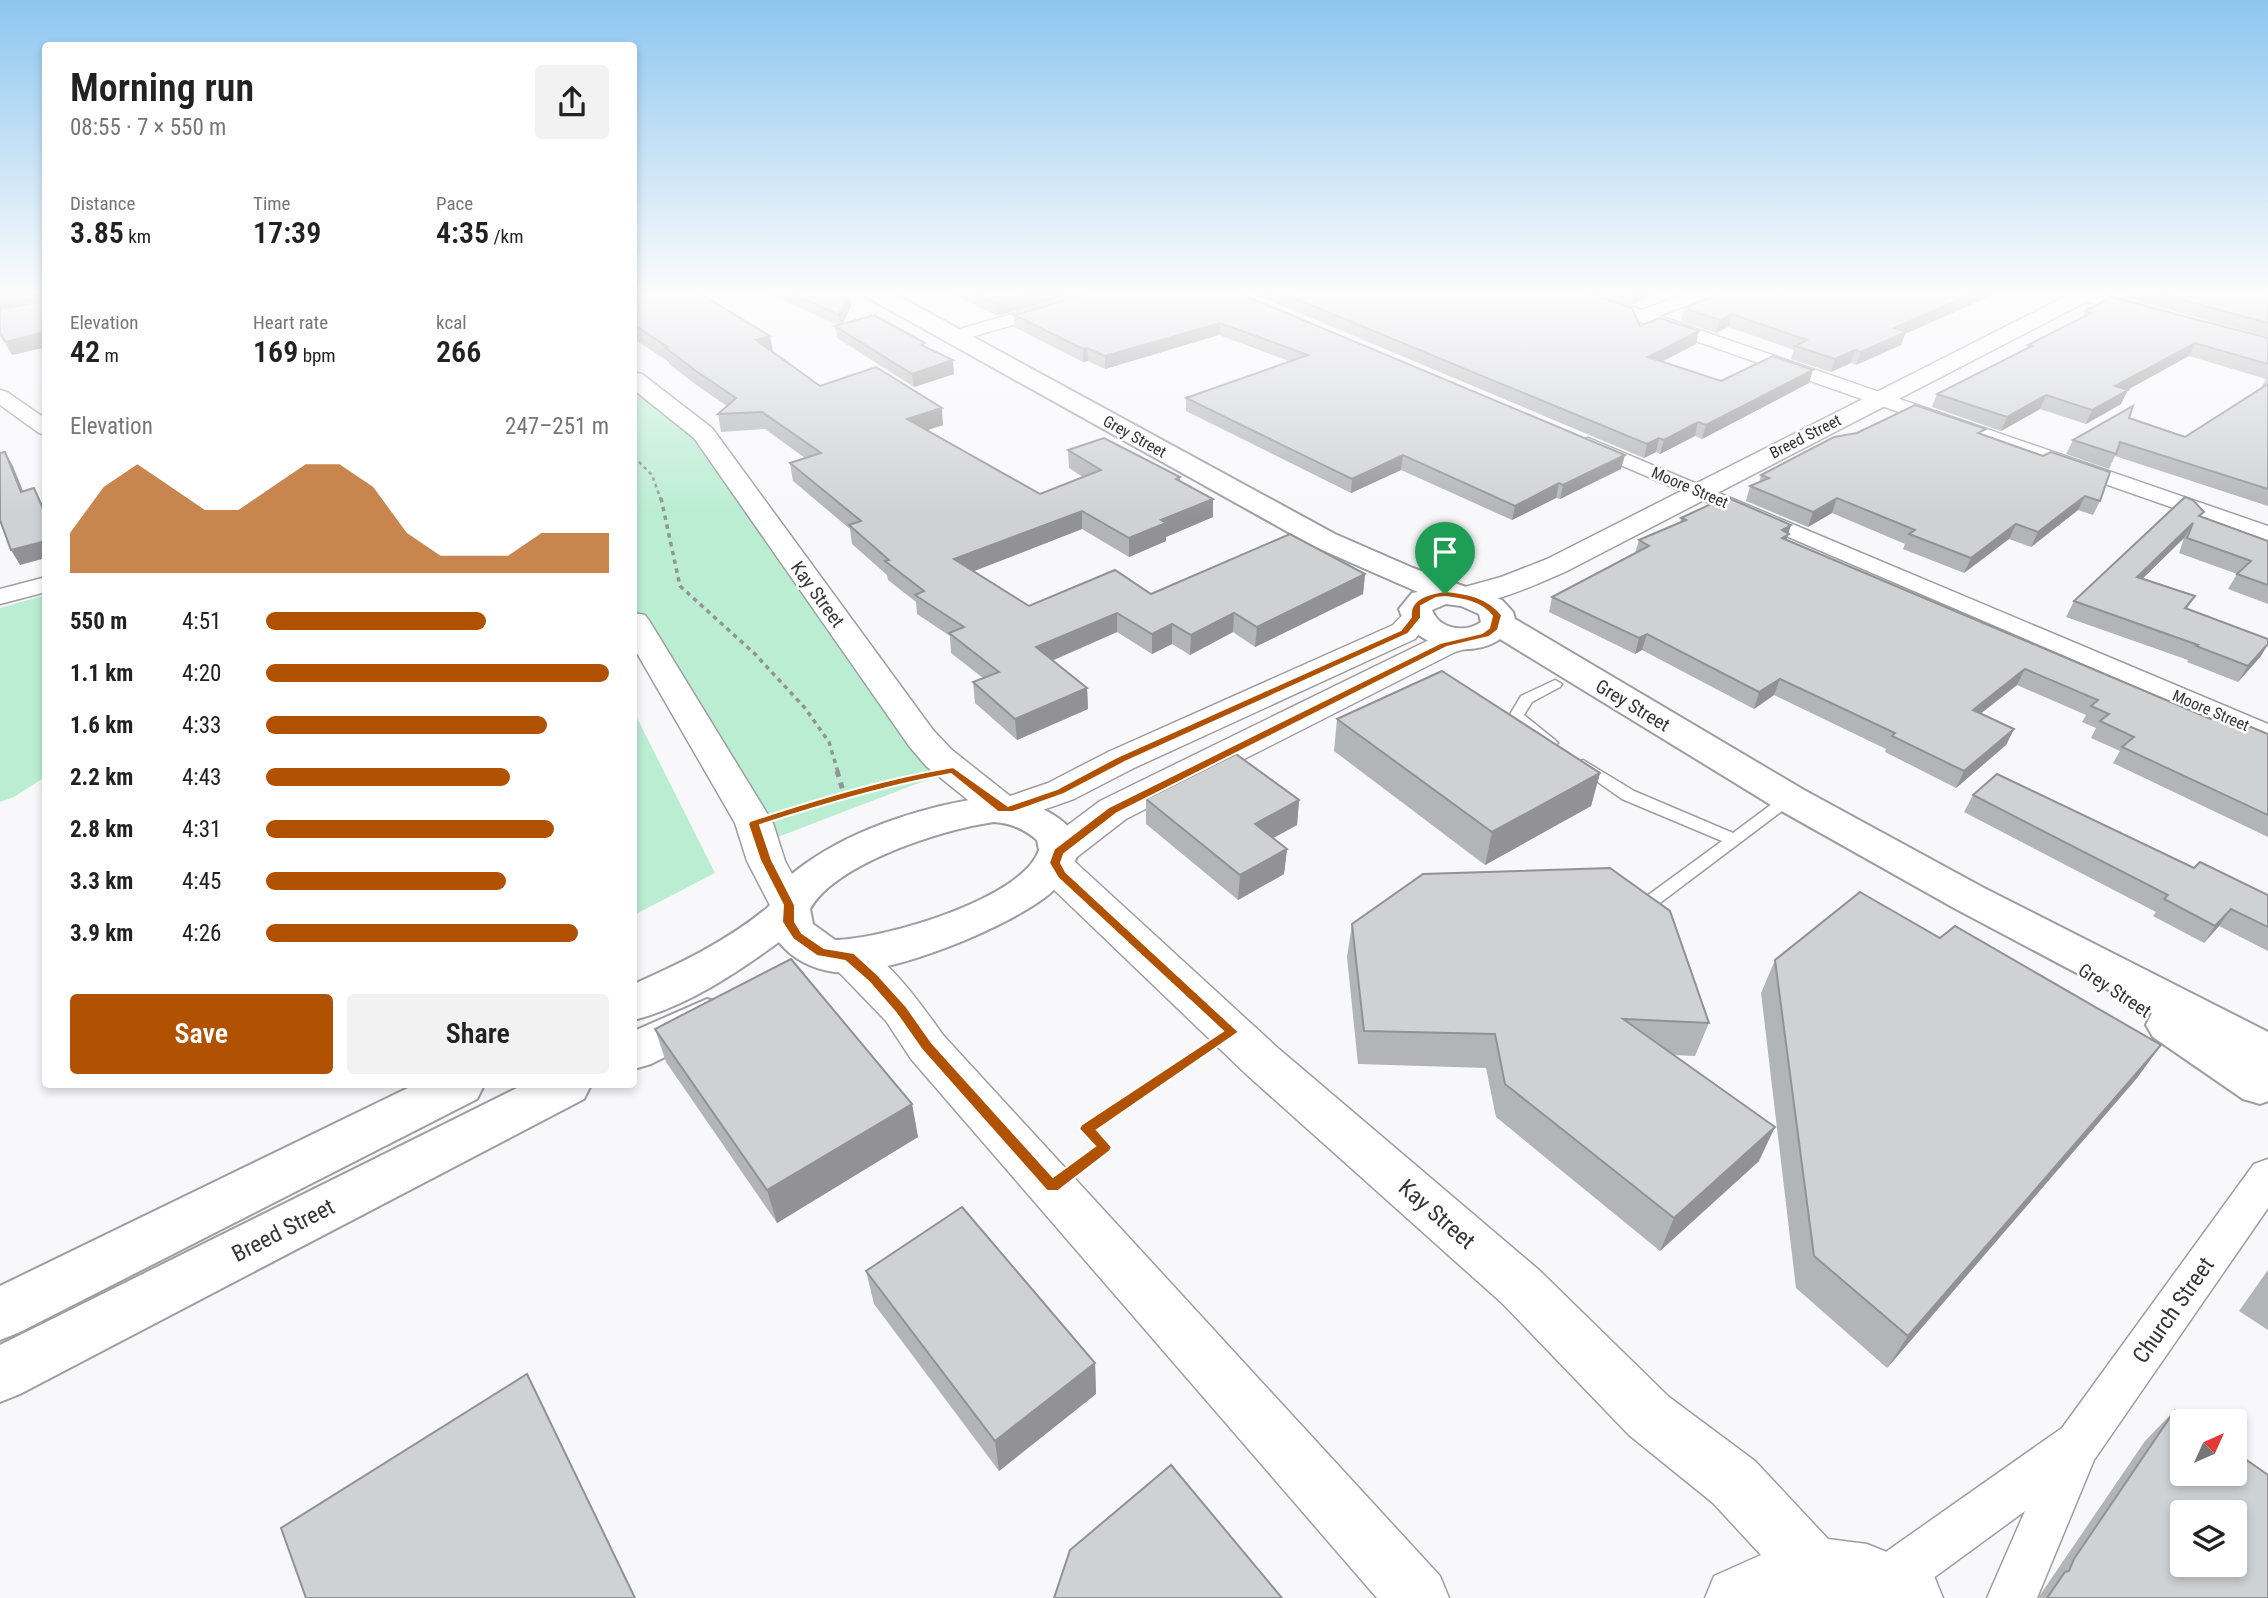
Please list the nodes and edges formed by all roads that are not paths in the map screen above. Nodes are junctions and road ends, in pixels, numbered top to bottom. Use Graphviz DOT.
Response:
graph roads {
  1 [pos="1008,366"];
  2 [pos="1789,366"];
  3 [pos="1943,366"];
  4 [pos="637,381"];
  5 [pos="0,396"];
  6 [pos="1881,397"];
  7 [pos="42,426"];
  8 [pos="1572,437"];
  9 [pos="1698,491"];
  10 [pos="2268,534"];
  11 [pos="1324,540"];
  12 [pos="1557,565"];
  13 [pos="42,585"];
  14 [pos="1461,595"];
  15 [pos="0,597"];
  16 [pos="1415,614"];
  17 [pos="637,627"];
  18 [pos="1483,629"];
  19 [pos="1555,684"];
  20 [pos="2268,734"];
  21 [pos="1731,764"];
  22 [pos="1790,799"];
  23 [pos="1005,809"];
  24 [pos="1734,840"];
  25 [pos="1057,858"];
  26 [pos="1642,908"];
  27 [pos="788,909"];
  28 [pos="842,956"];
  29 [pos="788,974"];
  30 [pos="747,997"];
  31 [pos="637,1002"];
  32 [pos="637,1050"];
  33 [pos="2266,1080"];
  34 [pos="454,1088"];
  35 [pos="561,1088"];
  36 [pos="2268,1176"];
  37 [pos="0,1314"];
  38 [pos="0,1375"];
  39 [pos="2078,1444"];
  40 [pos="1815,1569"];
  41 [pos="1900,1590"];
  42 [pos="1418,1598"];
  43 [pos="1736,1598"];
  44 [pos="2012,1598"];
  1 -- 11 [label="main road, Grey Street"];
  2 -- 6 [label="street"];
  3 -- 6 [label="street, Breed Street"];
  4 -- 23 [label="street, Kay Street"];
  5 -- 7 [label="street"];
  6 -- 9 [label="street, Breed Street"];
  6 -- 10 [label="street"];
  8 -- 9 [label="street, Moore Street"];
  9 -- 12 [label="street, Breed Street"];
  9 -- 20 [label="street, Moore Street"];
  11 -- 14 [label="main road, Grey Street"];
  11 -- 16 [label="main road, Grey Street"];
  12 -- 14 [label="street, Breed Street"];
  12 -- 18 [label="street, Breed Street"];
  13 -- 15 [label="street"];
  14 -- 16 [label="main road"];
  14 -- 18 [label="main road, Grey Street"];
  16 -- 18 [label="main road, Grey Street"];
  16 -- 23 [label="street"];
  17 -- 27 [label="street"];
  18 -- 19 [label="main road, Grey Street"];
  18 -- 21 [label="main road, Grey Street"];
  18 -- 25 [label="street, Breed Street"];
  19 -- 21 [label="main road, Grey Street"];
  19 -- 24 [label="lane"];
  21 -- 22 [label="main road, Grey Street"];
  22 -- 24 [label="lane"];
  22 -- 33 [label="main road, Grey Street"];
  23 -- 25 [label="main road"];
  23 -- 27 [label="main road"];
  24 -- 26 [label="lane"];
  25 -- 28 [label="main road"];
  25 -- 40 [label="street, Kay Street"];
  27 -- 28 [label="main road"];
  27 -- 31 [label="main road"];
  28 -- 29 [label="main road"];
  28 -- 42 [label="street"];
  30 -- 32 [label="main road"];
  34 -- 37 [label="main road"];
  35 -- 38 [label="main road, Breed Street"];
  36 -- 39 [label="street, Church Street"];
  39 -- 41 [label="street, Church Street"];
  39 -- 44 [label="street, Church Street"];
  40 -- 41 [label="street"];
  40 -- 43 [label="street"];
}
